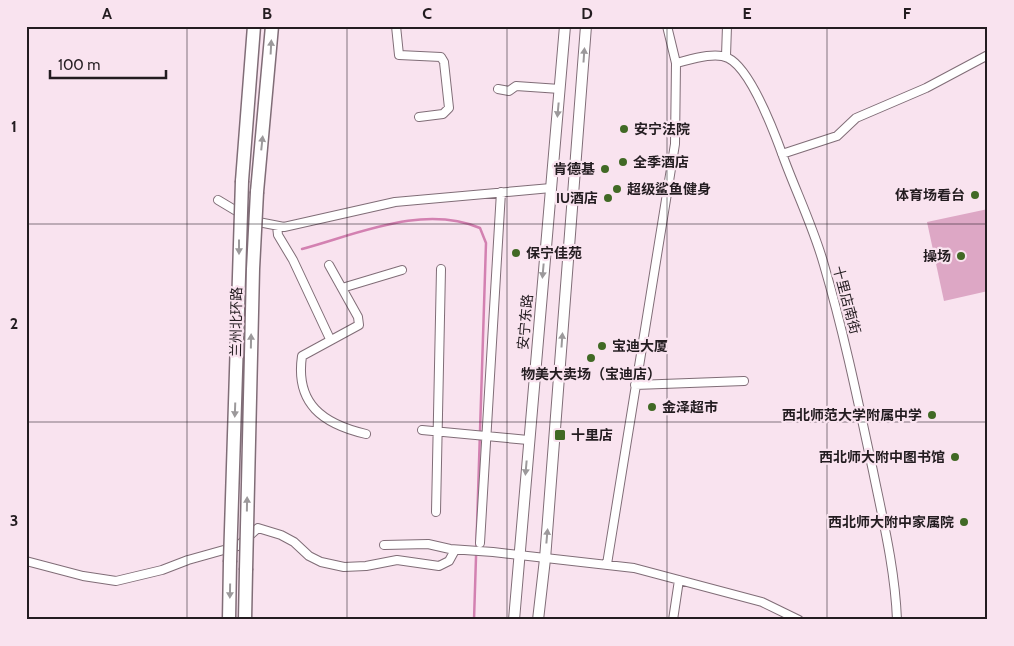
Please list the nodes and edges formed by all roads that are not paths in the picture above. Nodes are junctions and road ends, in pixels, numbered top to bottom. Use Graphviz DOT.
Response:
graph roads {
  1 [pos="254,26"];
  2 [pos="272,26"];
  3 [pos="396,26"];
  4 [pos="565,26"];
  5 [pos="586,26"];
  6 [pos="667,26"];
  7 [pos="727,26"];
  8 [pos="988,55"];
  9 [pos="726,56"];
  10 [pos="676,63"];
  11 [pos="498,89"];
  12 [pos="560,89"];
  13 [pos="419,117"];
  14 [pos="782,154"];
  15 [pos="551,188"];
  16 [pos="501,192"];
  17 [pos="218,200"];
  18 [pos="277,226"];
  19 [pos="329,265"];
  20 [pos="441,268"];
  21 [pos="402,270"];
  22 [pos="342,288"];
  23 [pos="330,338"];
  24 [pos="744,382"];
  25 [pos="635,385"];
  26 [pos="422,430"];
  27 [pos="438,432"];
  28 [pos="366,434"];
  29 [pos="485,436"];
  30 [pos="528,440"];
  31 [pos="436,512"];
  32 [pos="384,545"];
  33 [pos="480,547"];
  34 [pos="455,550"];
  35 [pos="518,555"];
  36 [pos="545,559"];
  37 [pos="26,561"];
  38 [pos="607,564"];
  39 [pos="679,580"];
  40 [pos="229,620"];
  41 [pos="245,620"];
  42 [pos="514,620"];
  43 [pos="538,620"];
  44 [pos="673,620"];
  45 [pos="799,620"];
  46 [pos="897,620"];
  1 -- 40 [label="highway, 兰州北环路, one-way, bridge"];
  41 -- 2 [label="highway, 兰州北环路, one-way, bridge"];
  3 -- 13 [label="street"];
  4 -- 12 [label="main road, 安宁东路"];
  36 -- 5 [label="main road, one-way"];
  6 -- 10 [label="street"];
  7 -- 9 [label="street"];
  8 -- 14 [label="street"];
  9 -- 10 [label="street"];
  9 -- 14 [label="street, 十里店南街"];
  10 -- 25 [label="street"];
  11 -- 12 [label="street"];
  12 -- 15 [label="main road, 安宁东路, one-way"];
  14 -- 46 [label="street, 十里店南街"];
  15 -- 16 [label="street"];
  15 -- 30 [label="main road, 安宁东路, one-way"];
  16 -- 18 [label="street"];
  16 -- 29 [label="street"];
  17 -- 18 [label="street"];
  18 -- 23 [label="street"];
  19 -- 22 [label="street"];
  20 -- 27 [label="street"];
  21 -- 22 [label="street"];
  22 -- 23 [label="street"];
  23 -- 28 [label="street"];
  24 -- 25 [label="street"];
  25 -- 38 [label="street"];
  26 -- 27 [label="street"];
  27 -- 29 [label="street"];
  27 -- 31 [label="street"];
  29 -- 30 [label="street"];
  29 -- 33 [label="street"];
  30 -- 35 [label="main road, 安宁东路, one-way"];
  32 -- 34 [label="street"];
  33 -- 34 [label="street"];
  33 -- 35 [label="street"];
  34 -- 37 [label="street"];
  35 -- 36 [label="street"];
  35 -- 42 [label="main road, 安宁东路"];
  36 -- 38 [label="street"];
  36 -- 43 [label="main road"];
  38 -- 39 [label="street"];
  39 -- 44 [label="street"];
  39 -- 45 [label="street"];
}
